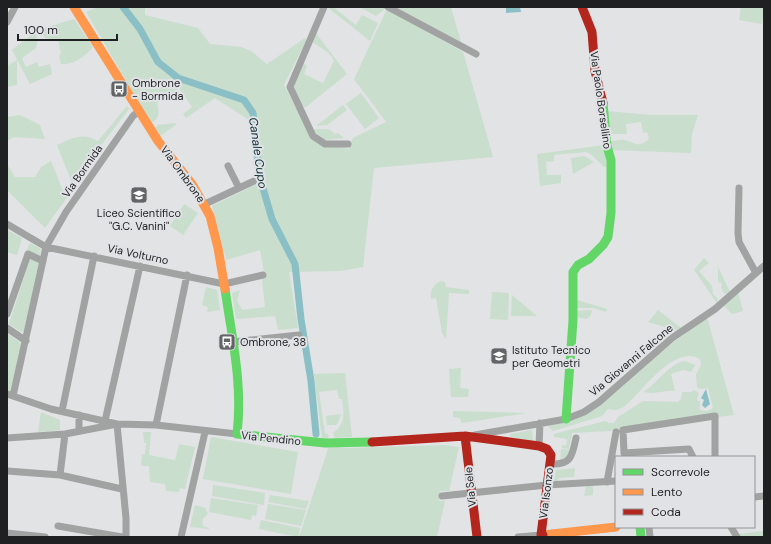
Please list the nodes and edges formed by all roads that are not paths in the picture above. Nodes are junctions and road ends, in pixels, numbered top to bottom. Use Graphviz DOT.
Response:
graph roads {
  1 [pos="15,7"];
  2 [pos="74,7"];
  3 [pos="324,7"];
  4 [pos="388,7"];
  5 [pos="582,7"];
  6 [pos="7,22"];
  7 [pos="476,54"];
  8 [pos="139,110"];
  9 [pos="348,144"];
  10 [pos="228,166"];
  11 [pos="254,181"];
  12 [pos="239,188"];
  13 [pos="739,188"];
  14 [pos="205,204"];
  15 [pos="7,224"];
  16 [pos="46,247"];
  17 [pos="94,256"];
  18 [pos="43,261"];
  19 [pos="140,266"];
  20 [pos="764,266"];
  21 [pos="756,273"];
  22 [pos="187,275"];
  23 [pos="263,275"];
  24 [pos="224,284"];
  25 [pos="7,314"];
  26 [pos="7,328"];
  27 [pos="299,335"];
  28 [pos="26,341"];
  29 [pos="232,342"];
  30 [pos="10,395"];
  31 [pos="62,411"];
  32 [pos="78,414"];
  33 [pos="566,419"];
  34 [pos="105,421"];
  35 [pos="540,423"];
  36 [pos="117,424"];
  37 [pos="156,425"];
  38 [pos="79,431"];
  39 [pos="205,432"];
  40 [pos="616,432"];
  41 [pos="65,434"];
  42 [pos="237,434"];
  43 [pos="465,436"];
  44 [pos="7,438"];
  45 [pos="576,438"];
  46 [pos="543,448"];
  47 [pos="692,456"];
  48 [pos="715,456"];
  49 [pos="550,464"];
  50 [pos="7,471"];
  51 [pos="60,475"];
  52 [pos="615,481"];
  53 [pos="608,482"];
  54 [pos="547,485"];
  55 [pos="122,489"];
  56 [pos="470,493"];
  57 [pos="442,496"];
  58 [pos="58,526"];
  59 [pos="615,527"];
  60 [pos="732,528"];
  61 [pos="7,533"];
  62 [pos="540,536"];
  63 [pos="45,537"];
  64 [pos="122,537"];
  65 [pos="126,537"];
  66 [pos="180,537"];
  67 [pos="477,537"];
  68 [pos="518,537"];
  69 [pos="737,537"];
  1 -- 6 [label="street"];
  2 -- 8 [label="street, Via Ombrone"];
  3 -- 9 [label="street"];
  4 -- 7 [label="street"];
  5 -- 33 [label="street, Via Paolo Borsellino"];
  8 -- 14 [label="street, Via Ombrone"];
  8 -- 16 [label="street, Via Bormida"];
  10 -- 12 [label="street"];
  11 -- 12 [label="street"];
  12 -- 14 [label="street"];
  13 -- 21 [label="street"];
  14 -- 24 [label="street, Via Ombrone"];
  15 -- 16 [label="street, Via Volturno"];
  16 -- 17 [label="street, Via Volturno"];
  16 -- 18 [label="street, Via Bormida"];
  17 -- 19 [label="street, Via Volturno"];
  17 -- 31 [label="street"];
  18 -- 25 [label="street"];
  18 -- 28 [label="street, Via Bormida"];
  19 -- 22 [label="street, Via Volturno"];
  19 -- 34 [label="street"];
  20 -- 21 [label="street, Via Giovanni Falcone"];
  21 -- 33 [label="street, Via Giovanni Falcone"];
  22 -- 24 [label="street, Via Volturno"];
  22 -- 37 [label="street"];
  23 -- 24 [label="street"];
  24 -- 29 [label="street, Via Ombrone"];
  26 -- 28 [label="street"];
  27 -- 29 [label="street"];
  28 -- 30 [label="street, Via Bormida"];
  29 -- 42 [label="street, Via Ombrone"];
  30 -- 31 [label="street, Via Pendino"];
  31 -- 32 [label="street, Via Pendino"];
  32 -- 34 [label="street, Via Pendino"];
  32 -- 38 [label="street"];
  33 -- 35 [label="street, Via Giovanni Falcone"];
  34 -- 36 [label="street, Via Pendino"];
  35 -- 43 [label="street, Via Pendino"];
  35 -- 46 [label="street"];
  36 -- 37 [label="street, Via Pendino"];
  36 -- 38 [label="street"];
  36 -- 55 [label="street"];
  37 -- 39 [label="street, Via Pendino"];
  38 -- 41 [label="street"];
  39 -- 42 [label="street, Via Pendino"];
  39 -- 66 [label="street"];
  40 -- 53 [label="street"];
  41 -- 44 [label="street"];
  41 -- 51 [label="street"];
  42 -- 43 [label="street, Via Pendino"];
  43 -- 46 [label="street, Via Pendino"];
  43 -- 56 [label="street, Via Sele"];
  45 -- 49 [label="street"];
  46 -- 49 [label="street, Via Isonzo"];
  47 -- 48 [label="street"];
  49 -- 54 [label="street, Via Isonzo"];
  50 -- 51 [label="street"];
  51 -- 55 [label="street"];
  52 -- 53 [label="street"];
  53 -- 54 [label="street"];
  54 -- 56 [label="street"];
  54 -- 62 [label="street, Via Isonzo"];
  55 -- 65 [label="street"];
  56 -- 57 [label="street"];
  56 -- 67 [label="street, Via Sele"];
  58 -- 64 [label="street"];
  59 -- 62 [label="street"];
  60 -- 69 [label="street"];
  61 -- 63 [label="street"];
  62 -- 68 [label="street"];
}
